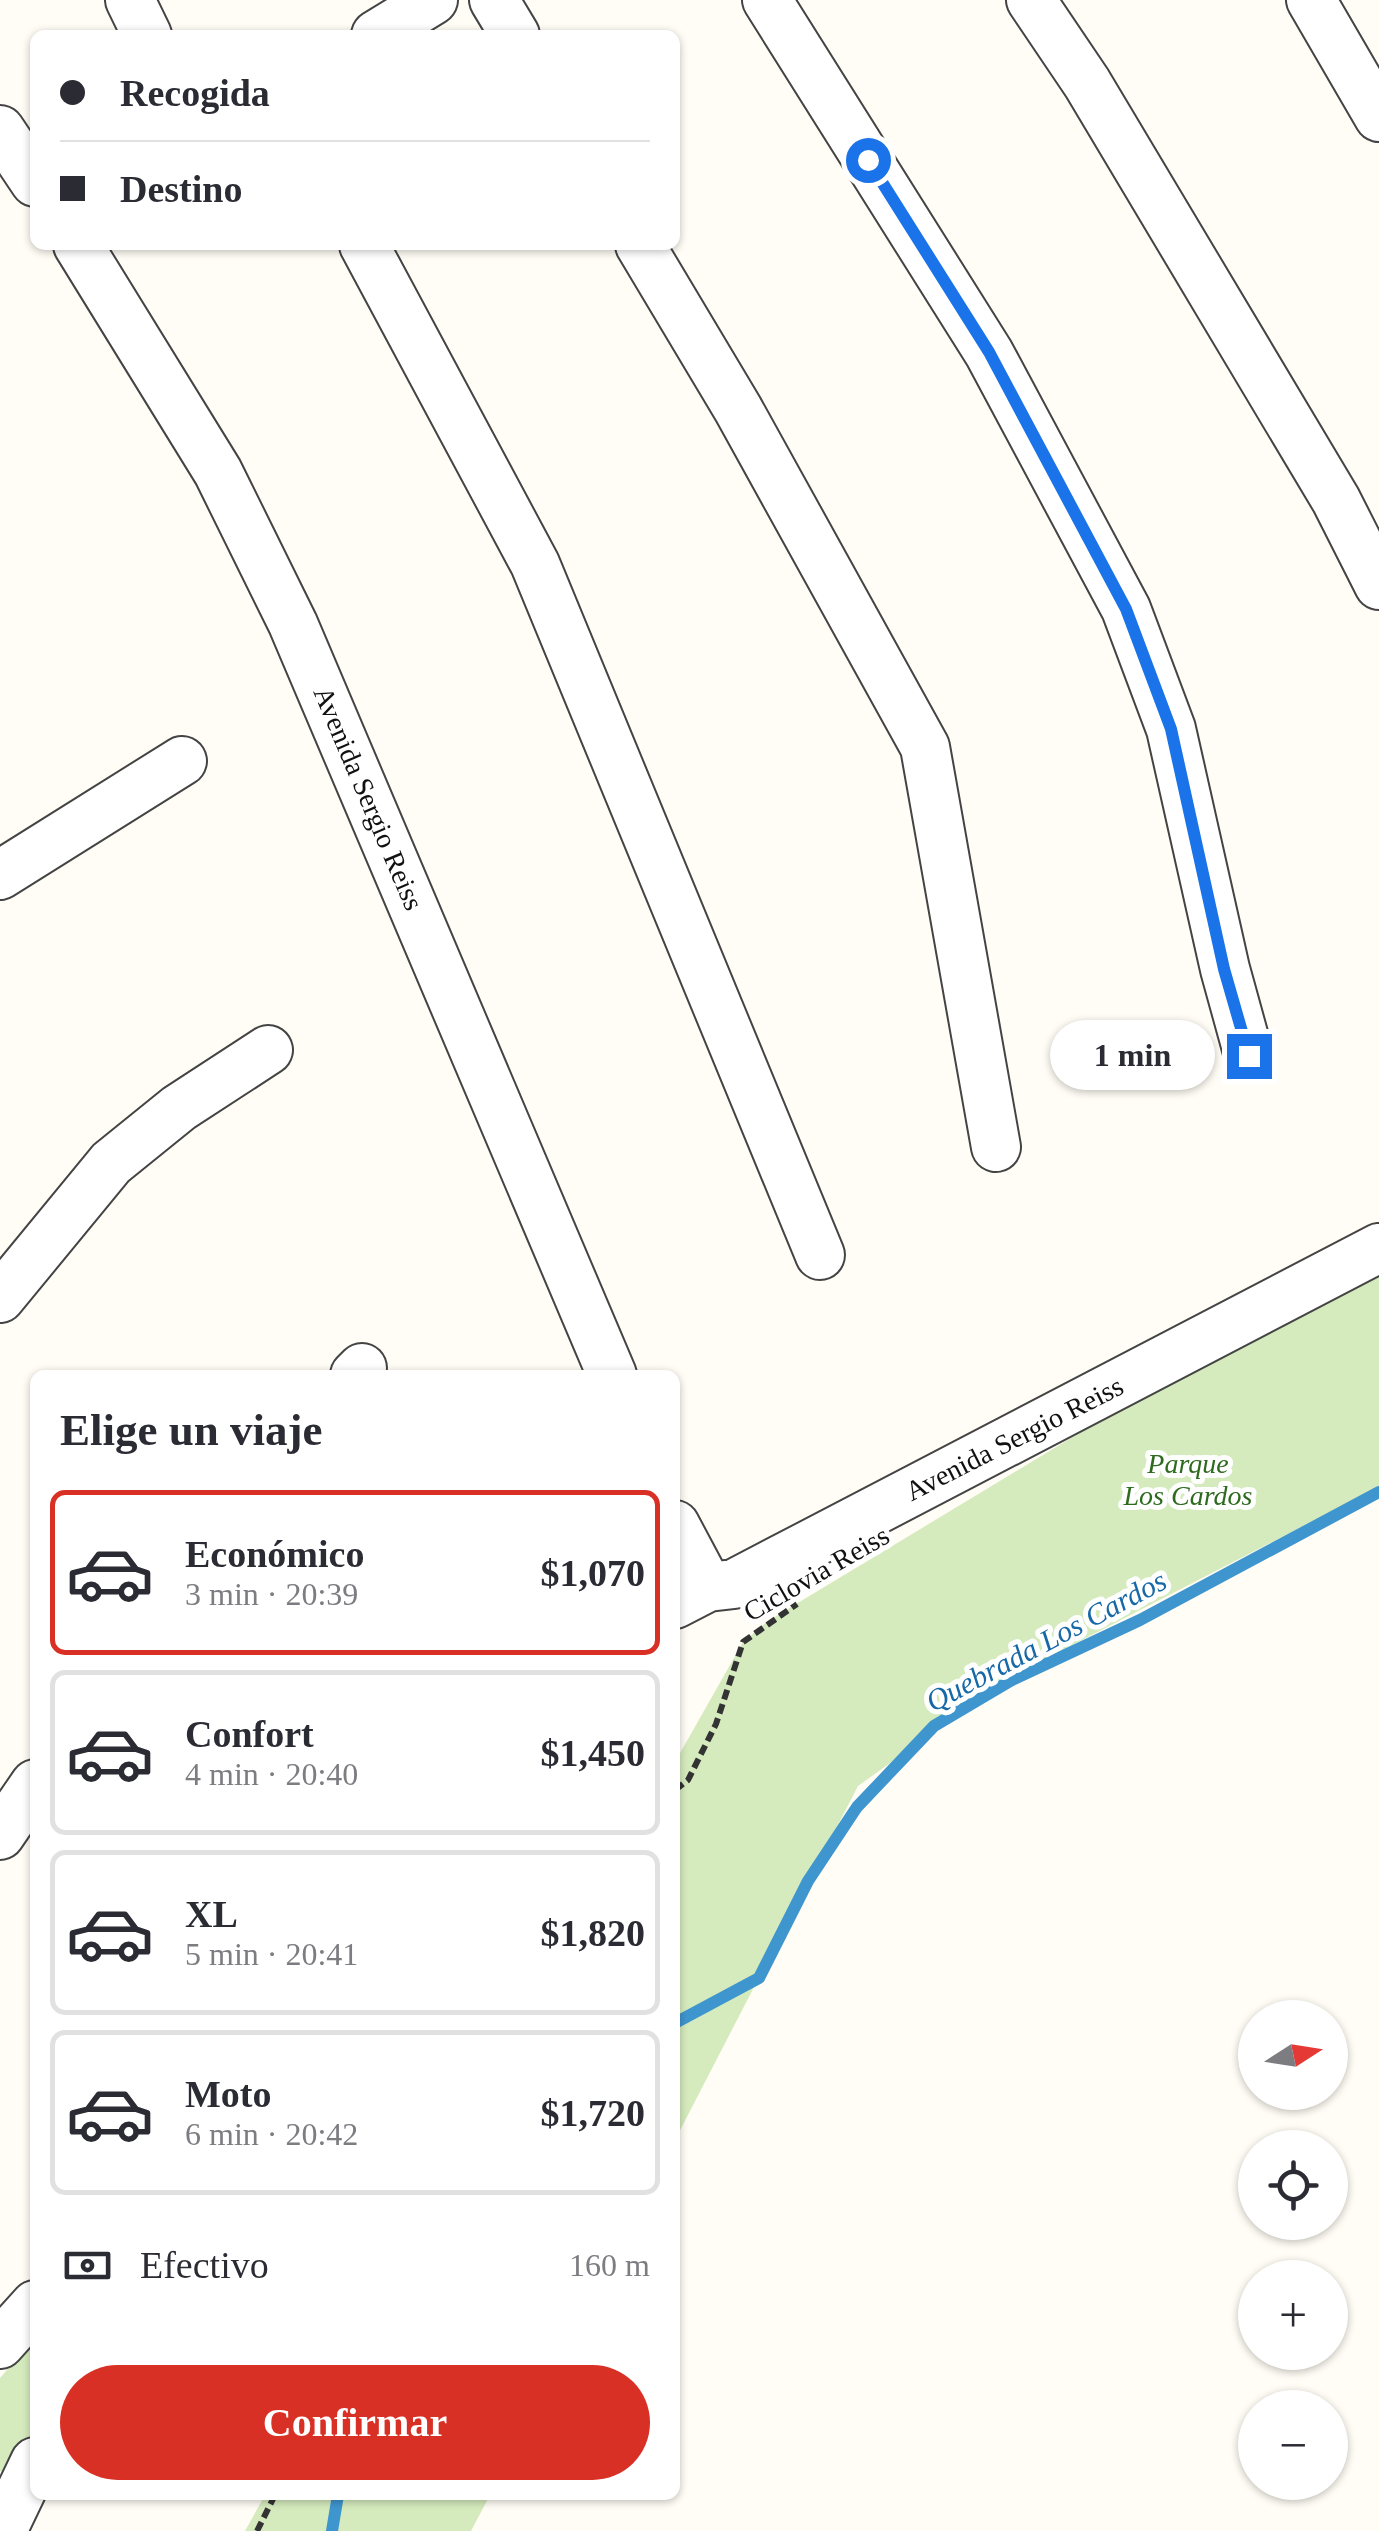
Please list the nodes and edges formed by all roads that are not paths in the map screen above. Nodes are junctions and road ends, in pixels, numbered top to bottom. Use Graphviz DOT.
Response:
graph roads {
  1 [pos="130,0"];
  2 [pos="433,0"];
  3 [pos="494,0"];
  4 [pos="767,0"];
  5 [pos="1031,0"];
  6 [pos="1311,0"];
  7 [pos="145,30"];
  8 [pos="384,30"];
  9 [pos="512,30"];
  10 [pos="1379,117"];
  11 [pos="81,250"];
  12 [pos="367,250"];
  13 [pos="643,250"];
  14 [pos="1379,585"];
  15 [pos="182,761"];
  16 [pos="0,875"];
  17 [pos="268,1050"];
  18 [pos="1249,1056"];
  19 [pos="996,1147"];
  20 [pos="1379,1248"];
  21 [pos="820,1255"];
  22 [pos="0,1298"];
  23 [pos="610,1370"];
  24 [pos="680,1547"];
  25 [pos="691,1596"];
  26 [pos="30,1791"];
  27 [pos="0,1835"];
  28 [pos="30,2311"];
  29 [pos="0,2344"];
  30 [pos="30,2471"];
  31 [pos="6,2514"];
  1 -- 7 [label="street"];
  2 -- 8 [label="street"];
  3 -- 9 [label="street"];
  4 -- 18 [label="street"];
  5 -- 14 [label="street"];
  6 -- 10 [label="street"];
  11 -- 23 [label="street, Avenida Sergio Reiss"];
  12 -- 21 [label="street"];
  13 -- 19 [label="street"];
  15 -- 16 [label="street"];
  17 -- 22 [label="street"];
  20 -- 25 [label="street, Avenida Sergio Reiss"];
  24 -- 25 [label="street, Avenida Sergio Reiss"];
  26 -- 27 [label="street"];
  28 -- 29 [label="street"];
  30 -- 31 [label="street"];
}
